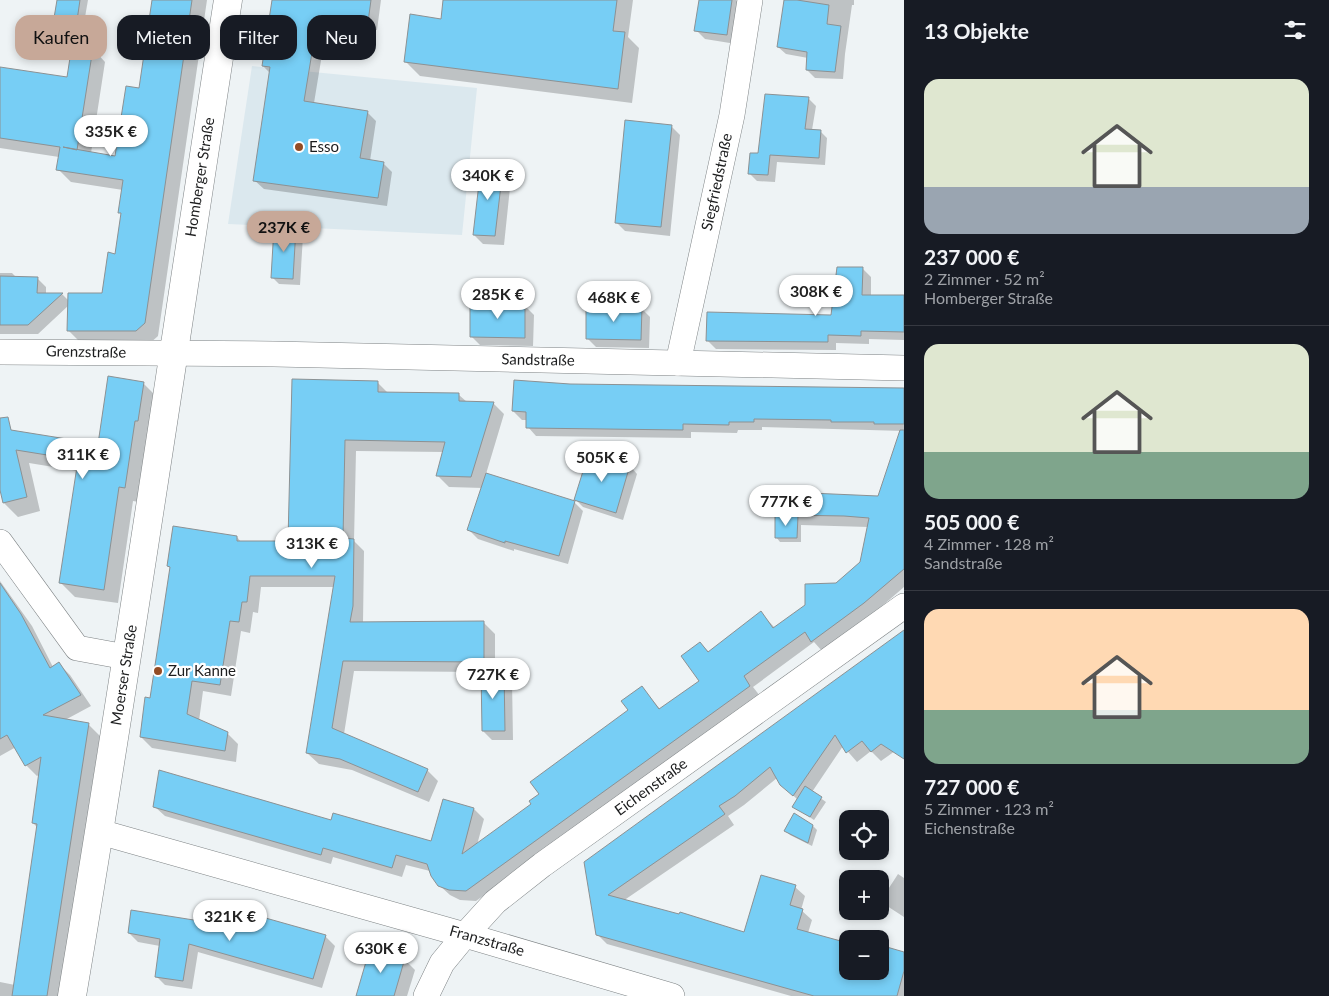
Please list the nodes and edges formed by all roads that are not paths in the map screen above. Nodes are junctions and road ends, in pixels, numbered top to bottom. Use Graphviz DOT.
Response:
graph roads {
  1 [pos="228,0"];
  2 [pos="750,0"];
  3 [pos="0,352"];
  4 [pos="173,353"];
  5 [pos="678,363"];
  6 [pos="904,368"];
  7 [pos="0,542"];
  8 [pos="904,606"];
  9 [pos="126,657"];
  10 [pos="100,832"];
  11 [pos="466,935"];
  12 [pos="72,996"];
  13 [pos="426,996"];
  14 [pos="672,996"];
  1 -- 4 [label="main road, Homberger Straße"];
  2 -- 5 [label="street, Siegfriedstraße"];
  3 -- 4 [label="street, Grenzstraße"];
  4 -- 5 [label="street, Sandstraße"];
  4 -- 9 [label="main road, Moerser Straße"];
  5 -- 6 [label="street, Sandstraße"];
  7 -- 9 [label="street"];
  8 -- 11 [label="street, Eichenstraße"];
  9 -- 10 [label="main road, Moerser Straße"];
  10 -- 11 [label="street, Franzstraße"];
  10 -- 12 [label="main road, Moerser Straße"];
  11 -- 13 [label="street, Eichenstraße"];
  11 -- 14 [label="street, Franzstraße"];
}
